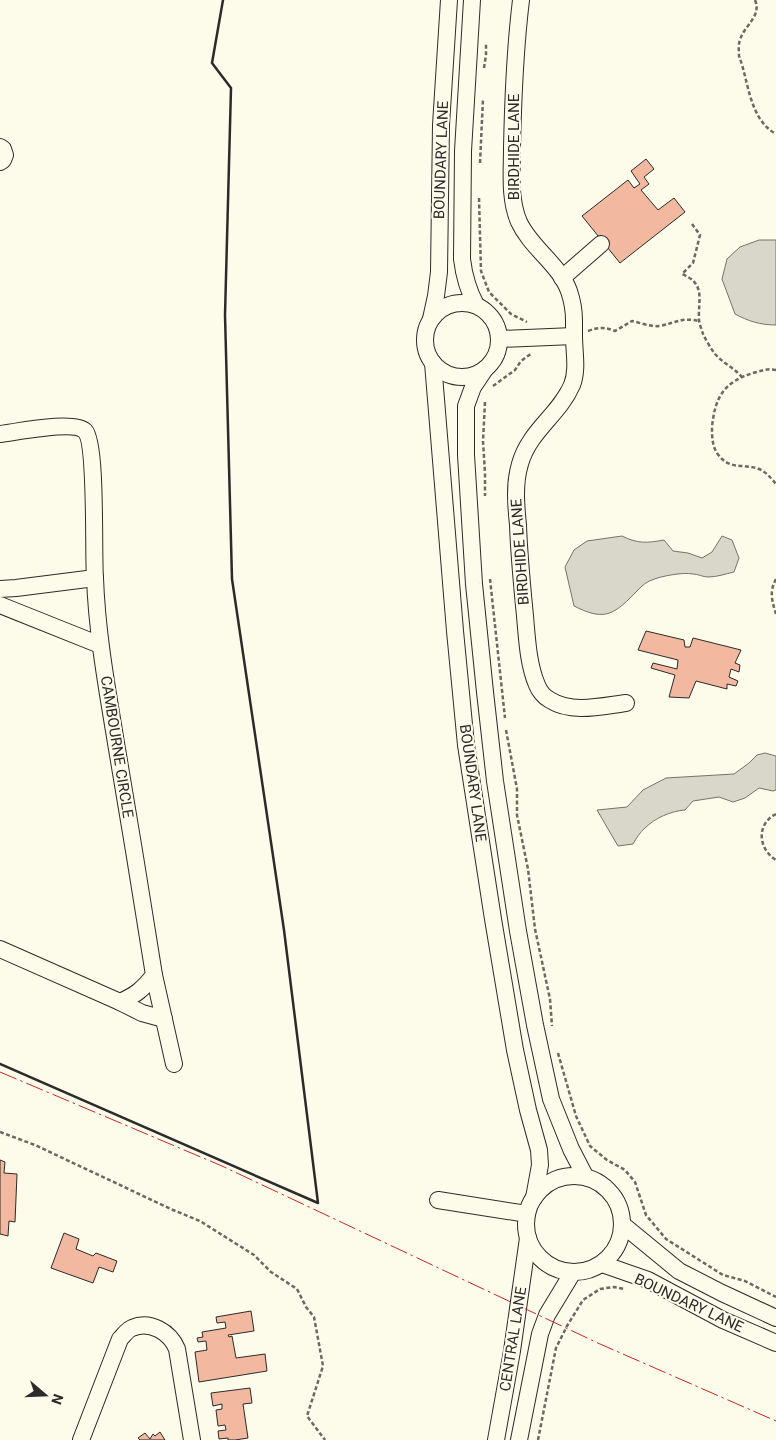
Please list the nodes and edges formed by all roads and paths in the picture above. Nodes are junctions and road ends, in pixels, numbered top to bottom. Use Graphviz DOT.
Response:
graph roads {
  1 [pos="449,0"];
  2 [pos="472,0"];
  3 [pos="521,0"];
  4 [pos="755,0"];
  5 [pos="776,134"];
  6 [pos="0,147"];
  7 [pos="0,162"];
  8 [pos="692,224"];
  9 [pos="601,244"];
  10 [pos="562,278"];
  11 [pos="476,305"];
  12 [pos="431,319"];
  13 [pos="699,321"];
  14 [pos="574,336"];
  15 [pos="541,337"];
  16 [pos="499,339"];
  17 [pos="433,363"];
  18 [pos="485,369"];
  19 [pos="776,370"];
  20 [pos="742,377"];
  21 [pos="490,388"];
  22 [pos="487,395"];
  23 [pos="0,434"];
  24 [pos="776,484"];
  25 [pos="485,496"];
  26 [pos="490,574"];
  27 [pos="94,578"];
  28 [pos="776,579"];
  29 [pos="0,589"];
  30 [pos="0,605"];
  31 [pos="776,614"];
  32 [pos="100,645"];
  33 [pos="626,703"];
  34 [pos="505,720"];
  35 [pos="506,730"];
  36 [pos="776,814"];
  37 [pos="776,860"];
  38 [pos="0,949"];
  39 [pos="154,975"];
  40 [pos="120,1002"];
  41 [pos="164,1019"];
  42 [pos="552,1034"];
  43 [pos="558,1052"];
  44 [pos="174,1064"];
  45 [pos="0,1132"];
  46 [pos="585,1176"];
  47 [pos="534,1198"];
  48 [pos="438,1200"];
  49 [pos="528,1214"];
  50 [pos="623,1225"];
  51 [pos="528,1238"];
  52 [pos="602,1264"];
  53 [pos="573,1272"];
  54 [pos="630,1291"];
  55 [pos="776,1297"];
  56 [pos="776,1318"];
  57 [pos="776,1343"];
  58 [pos="81,1440"];
  59 [pos="192,1440"];
  60 [pos="325,1440"];
  61 [pos="496,1440"];
  62 [pos="520,1440"];
  63 [pos="538,1440"];
  1 -- 12 [label="street, BOUNDARY LANE"];
  2 -- 11 [label="street, BOUNDARY LANE"];
  3 -- 10 [label="street, BIRDHIDE LANE"];
  4 -- 5 [label="path"];
  6 -- 7 [label="street"];
  8 -- 13 [label="path"];
  9 -- 10 [label="street"];
  10 -- 14 [label="street, BIRDHIDE LANE"];
  11 -- 12 [label="street"];
  11 -- 16 [label="street"];
  12 -- 17 [label="street"];
  13 -- 14 [label="path"];
  13 -- 20 [label="path"];
  14 -- 15 [label="street"];
  14 -- 33 [label="street, BIRDHIDE LANE"];
  15 -- 16 [label="street"];
  15 -- 21 [label="path"];
  16 -- 18 [label="street"];
  17 -- 18 [label="street"];
  17 -- 47 [label="street, BOUNDARY LANE"];
  18 -- 46 [label="street, BOUNDARY LANE"];
  19 -- 20 [label="path"];
  20 -- 24 [label="path"];
  22 -- 25 [label="path"];
  23 -- 27 [label="street, CAMBOURNE CIRCLE"];
  26 -- 34 [label="path"];
  27 -- 29 [label="street"];
  27 -- 32 [label="street, CAMBOURNE CIRCLE"];
  28 -- 31 [label="path"];
  30 -- 32 [label="street"];
  32 -- 39 [label="street, CAMBOURNE CIRCLE"];
  35 -- 42 [label="path"];
  36 -- 37 [label="path"];
  38 -- 40 [label="street"];
  39 -- 40 [label="street"];
  39 -- 41 [label="street, CAMBOURNE CIRCLE"];
  40 -- 41 [label="street"];
  41 -- 44 [label="street, CAMBOURNE CIRCLE"];
  43 -- 55 [label="path"];
  45 -- 60 [label="path"];
  46 -- 47 [label="street"];
  46 -- 50 [label="street"];
  47 -- 49 [label="street"];
  48 -- 49 [label="street"];
  49 -- 51 [label="street"];
  50 -- 52 [label="street"];
  50 -- 56 [label="street, BOUNDARY LANE"];
  51 -- 53 [label="street"];
  51 -- 61 [label="street, CENTRAL LANE"];
  52 -- 53 [label="street"];
  52 -- 57 [label="street, BOUNDARY LANE"];
  53 -- 62 [label="street, CENTRAL LANE"];
  54 -- 63 [label="path"];
  58 -- 59 [label="street"];
}
